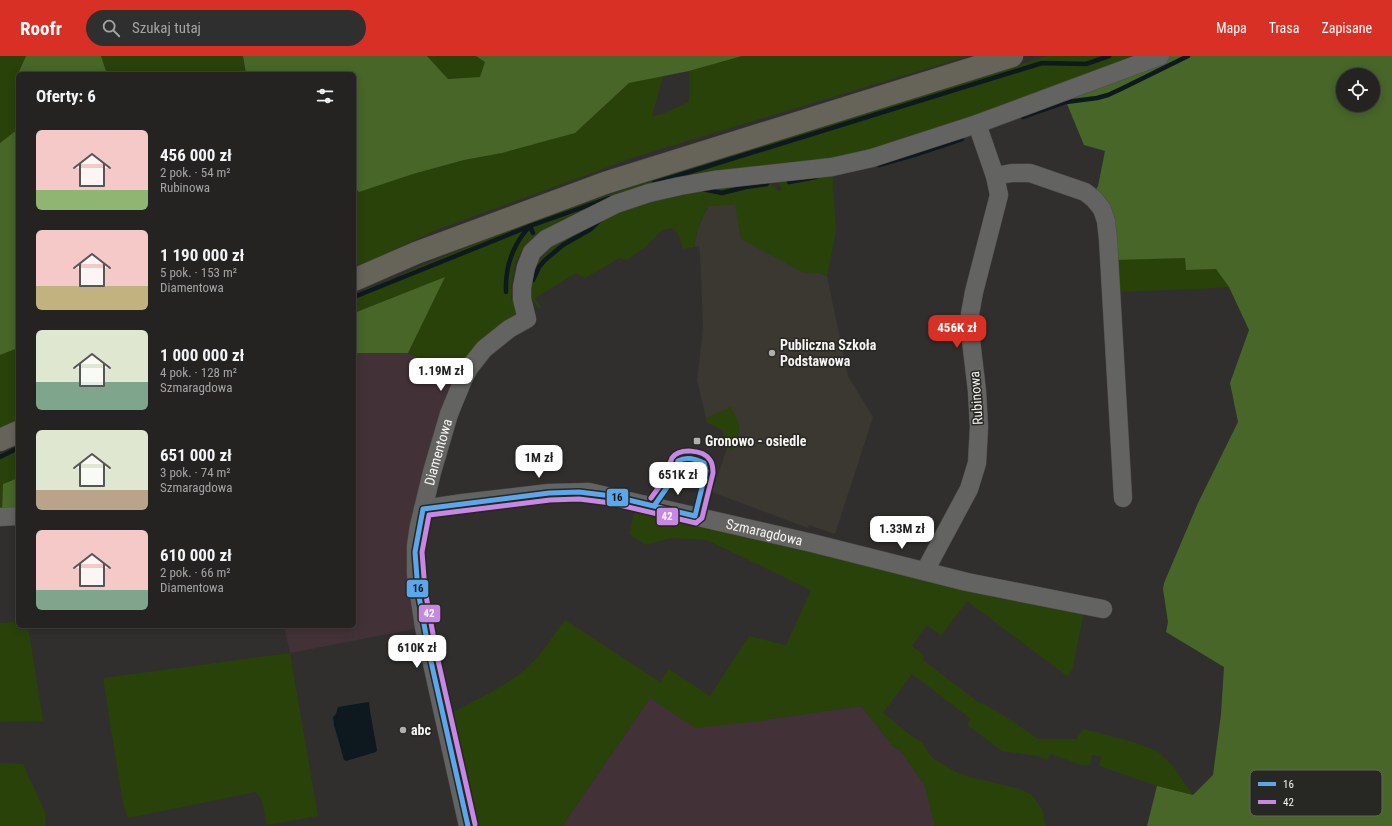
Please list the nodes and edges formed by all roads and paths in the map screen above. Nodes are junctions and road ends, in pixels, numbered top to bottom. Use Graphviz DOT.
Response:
graph roads {
  1 [pos="1012,56"];
  2 [pos="1160,56"];
  3 [pos="977,124"];
  4 [pos="995,176"];
  5 [pos="356,279"];
  6 [pos="16,433"];
  7 [pos="0,440"];
  8 [pos="1123,498"];
  9 [pos="423,509"];
  10 [pos="16,516"];
  11 [pos="0,517"];
  12 [pos="925,571"];
  13 [pos="1103,609"];
  14 [pos="468,826"];
  1 -- 5 [label="highway"];
  2 -- 3 [label="street"];
  3 -- 4 [label="street, Rubinowa"];
  3 -- 9 [label="street, Diamentowa"];
  4 -- 8 [label="street"];
  4 -- 12 [label="street, Rubinowa"];
  6 -- 7 [label="highway"];
  9 -- 12 [label="street, Szmaragdowa"];
  9 -- 14 [label="street, Diamentowa"];
  10 -- 11 [label="street"];
  12 -- 13 [label="street, Szmaragdowa"];
}
